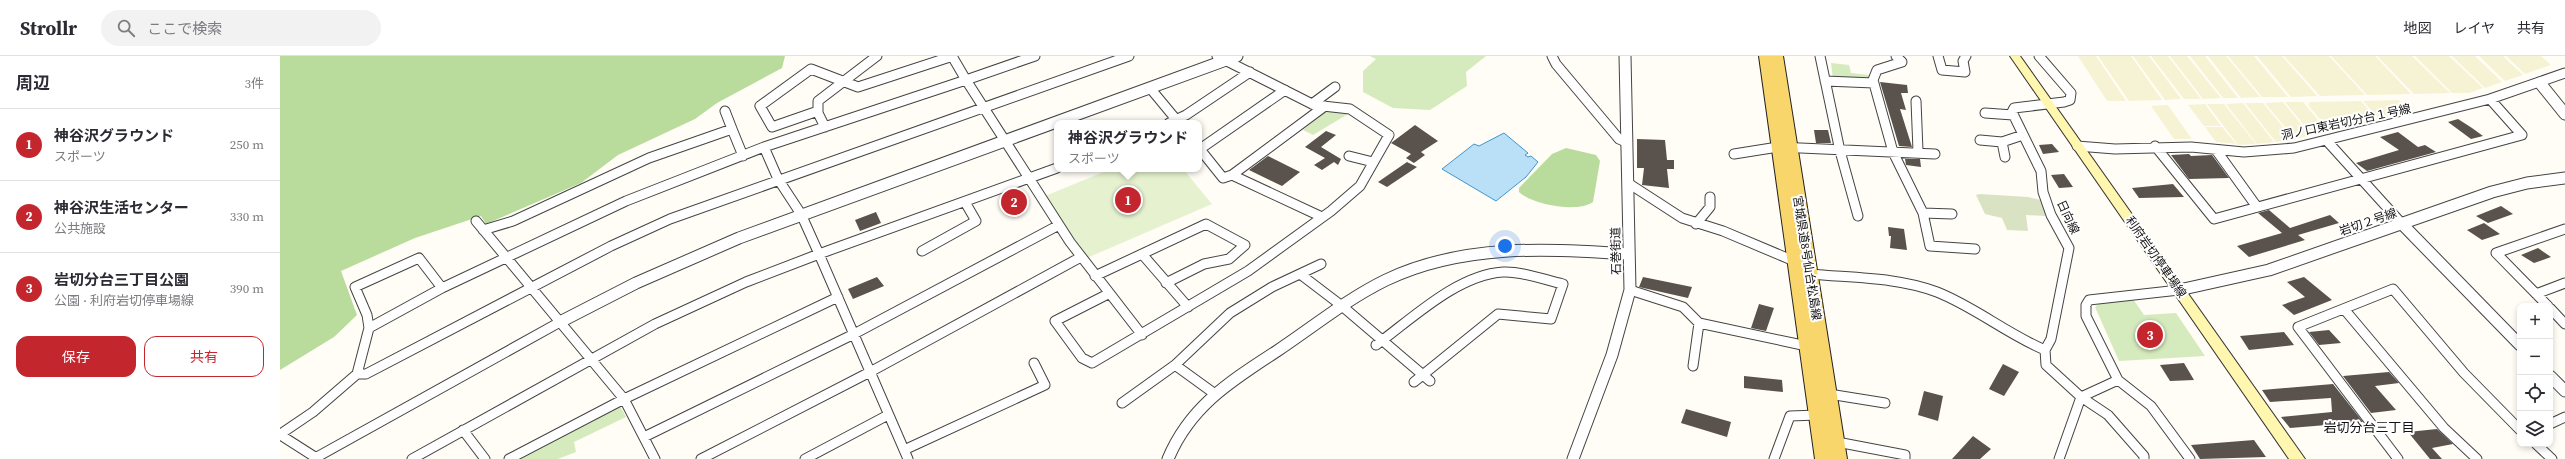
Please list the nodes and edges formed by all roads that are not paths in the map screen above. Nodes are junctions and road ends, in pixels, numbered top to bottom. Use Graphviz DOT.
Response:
graph roads {
  1 [pos="877,56"];
  2 [pos="953,56"];
  3 [pos="1035,56"];
  4 [pos="1129,56"];
  5 [pos="1237,56"];
  6 [pos="1552,56"];
  7 [pos="1626,56"];
  8 [pos="1765,56"];
  9 [pos="1777,56"];
  10 [pos="1820,56"];
  11 [pos="1896,56"];
  12 [pos="1938,56"];
  13 [pos="1966,56"];
  14 [pos="2014,56"];
  15 [pos="2039,56"];
  16 [pos="1221,58"];
  17 [pos="1250,72"];
  18 [pos="2565,73"];
  19 [pos="966,80"];
  20 [pos="843,81"];
  21 [pos="1825,81"];
  22 [pos="1874,83"];
  23 [pos="2540,83"];
  24 [pos="1335,87"];
  25 [pos="1150,88"];
  26 [pos="1285,90"];
  27 [pos="2490,99"];
  28 [pos="1916,102"];
  29 [pos="1312,104"];
  30 [pos="2047,104"];
  31 [pos="1325,106"];
  32 [pos="983,107"];
  33 [pos="818,111"];
  34 [pos="725,112"];
  35 [pos="1985,113"];
  36 [pos="2565,114"];
  37 [pos="2013,115"];
  38 [pos="1061,120"];
  39 [pos="1174,120"];
  40 [pos="1178,120"];
  41 [pos="1054,122"];
  42 [pos="825,127"];
  43 [pos="732,130"];
  44 [pos="2023,135"];
  45 [pos="1005,140"];
  46 [pos="1980,140"];
  47 [pos="2327,141"];
  48 [pos="1626,142"];
  49 [pos="2002,142"];
  50 [pos="1202,146"];
  51 [pos="2077,146"];
  52 [pos="2155,146"];
  53 [pos="764,148"];
  54 [pos="1784,148"];
  55 [pos="2216,150"];
  56 [pos="1840,151"];
  57 [pos="1918,151"];
  58 [pos="1202,152"];
  59 [pos="1893,152"];
  60 [pos="1734,154"];
  61 [pos="1935,154"];
  62 [pos="743,156"];
  63 [pos="1349,156"];
  64 [pos="2005,157"];
  65 [pos="1373,162"];
  66 [pos="1054,169"];
  67 [pos="1232,175"];
  68 [pos="1030,178"];
  69 [pos="2360,178"];
  70 [pos="2565,178"];
  71 [pos="778,179"];
  72 [pos="1628,184"];
  73 [pos="1710,197"];
  74 [pos="965,202"];
  75 [pos="2257,207"];
  76 [pos="1923,213"];
  77 [pos="801,214"];
  78 [pos="1952,214"];
  79 [pos="1858,216"];
  80 [pos="1322,217"];
  81 [pos="476,222"];
  82 [pos="1696,224"];
  83 [pos="1059,225"];
  84 [pos="2403,225"];
  85 [pos="2565,228"];
  86 [pos="483,230"];
  87 [pos="1975,249"];
  88 [pos="922,251"];
  89 [pos="819,254"];
  90 [pos="1142,254"];
  91 [pos="1629,254"];
  92 [pos="1081,257"];
  93 [pos="505,258"];
  94 [pos="1794,261"];
  95 [pos="1321,264"];
  96 [pos="1300,274"];
  97 [pos="1810,274"];
  98 [pos="1095,276"];
  99 [pos="2565,282"];
  100 [pos="1166,283"];
  101 [pos="442,288"];
  102 [pos="532,288"];
  103 [pos="1630,290"];
  104 [pos="2179,290"];
  105 [pos="1108,294"];
  106 [pos="2536,294"];
  107 [pos="838,297"];
  108 [pos="2545,303"];
  109 [pos="1342,306"];
  110 [pos="1188,308"];
  111 [pos="2344,309"];
  112 [pos="2553,311"];
  113 [pos="560,322"];
  114 [pos="1699,323"];
  115 [pos="2565,324"];
  116 [pos="369,328"];
  117 [pos="854,334"];
  118 [pos="1142,335"];
  119 [pos="1378,342"];
  120 [pos="2517,342"];
  121 [pos="1806,346"];
  122 [pos="2045,350"];
  123 [pos="591,358"];
  124 [pos="1034,363"];
  125 [pos="1175,365"];
  126 [pos="1693,366"];
  127 [pos="870,372"];
  128 [pos="357,374"];
  129 [pos="1417,379"];
  130 [pos="2553,379"];
  131 [pos="2118,380"];
  132 [pos="1430,381"];
  133 [pos="2565,391"];
  134 [pos="1215,394"];
  135 [pos="1829,394"];
  136 [pos="2081,397"];
  137 [pos="624,399"];
  138 [pos="1122,403"];
  139 [pos="1885,403"];
  140 [pos="1817,414"];
  141 [pos="888,415"];
  142 [pos="2565,417"];
  143 [pos="2553,423"];
  144 [pos="2517,427"];
  145 [pos="463,430"];
  146 [pos="644,437"];
  147 [pos="1837,442"];
  148 [pos="2539,447"];
  149 [pos="906,454"];
  150 [pos="318,458"];
  151 [pos="412,459"];
  152 [pos="485,459"];
  153 [pos="510,459"];
  154 [pos="656,459"];
  155 [pos="701,459"];
  156 [pos="805,459"];
  157 [pos="1168,459"];
  158 [pos="1573,459"];
  159 [pos="1774,459"];
  160 [pos="1823,459"];
  161 [pos="1840,459"];
  162 [pos="1905,459"];
  163 [pos="2059,459"];
  164 [pos="2144,459"];
  165 [pos="2190,459"];
  166 [pos="2297,459"];
  167 [pos="2398,459"];
  168 [pos="2477,459"];
  169 [pos="2552,459"];
  1 -- 20 [label="street"];
  2 -- 19 [label="street"];
  2 -- 20 [label="street"];
  3 -- 19 [label="street"];
  4 -- 32 [label="street"];
  5 -- 16 [label="street"];
  6 -- 48 [label="street"];
  7 -- 48 [label="street, 石巻街道"];
  8 -- 54 [label="main road, 宮城県道8号仙台松島線"];
  9 -- 54 [label="main road, 宮城県道8号仙台松島線"];
  10 -- 21 [label="street"];
  11 -- 22 [label="street"];
  12 -- 13 [label="street"];
  14 -- 30 [label="main road, 利府岩切停車場線"];
  15 -- 30 [label="street"];
  16 -- 17 [label="street"];
  16 -- 25 [label="street"];
  17 -- 26 [label="street"];
  17 -- 40 [label="street"];
  18 -- 23 [label="street, 洞ノ口東岩切分台１号線"];
  19 -- 32 [label="street"];
  19 -- 42 [label="street"];
  20 -- 33 [label="street"];
  20 -- 33 [label="street"];
  21 -- 22 [label="street"];
  21 -- 56 [label="street"];
  22 -- 59 [label="street"];
  23 -- 27 [label="street, 洞ノ口東岩切分台１号線"];
  23 -- 36 [label="street"];
  24 -- 29 [label="street"];
  25 -- 38 [label="street"];
  25 -- 39 [label="street"];
  26 -- 29 [label="street"];
  26 -- 50 [label="street"];
  27 -- 47 [label="street, 洞ノ口東岩切分台１号線"];
  27 -- 69 [label="street"];
  28 -- 57 [label="street"];
  29 -- 31 [label="street"];
  30 -- 37 [label="street"];
  30 -- 51 [label="main road, 利府岩切停車場線"];
  31 -- 65 [label="street"];
  31 -- 67 [label="street"];
  32 -- 45 [label="street"];
  32 -- 71 [label="street"];
  33 -- 42 [label="street"];
  34 -- 43 [label="street"];
  35 -- 37 [label="street"];
  37 -- 44 [label="street, 日向線"];
  41 -- 45 [label="street"];
  42 -- 53 [label="street"];
  43 -- 62 [label="street"];
  43 -- 86 [label="street"];
  44 -- 49 [label="street"];
  44 -- 122 [label="street, 日向線"];
  45 -- 68 [label="street"];
  45 -- 77 [label="street"];
  46 -- 49 [label="street"];
  47 -- 55 [label="street, 洞ノ口東岩切分台１号線"];
  47 -- 69 [label="street"];
  48 -- 72 [label="street, 石巻街道"];
  49 -- 64 [label="street"];
  51 -- 52 [label="street, 洞ノ口東岩切分台１号線"];
  51 -- 104 [label="main road, 利府岩切停車場線"];
  52 -- 55 [label="street, 洞ノ口東岩切分台１号線"];
  52 -- 75 [label="street"];
  53 -- 62 [label="street"];
  53 -- 71 [label="street"];
  54 -- 56 [label="street"];
  54 -- 60 [label="street"];
  54 -- 94 [label="main road, 宮城県道8号仙台松島線"];
  54 -- 97 [label="main road, 宮城県道8号仙台松島線"];
  55 -- 75 [label="street"];
  56 -- 59 [label="street"];
  56 -- 79 [label="street"];
  57 -- 59 [label="street"];
  57 -- 61 [label="street"];
  58 -- 67 [label="street"];
  59 -- 76 [label="street"];
  62 -- 93 [label="street"];
  63 -- 65 [label="street"];
  65 -- 80 [label="street"];
  66 -- 68 [label="street"];
  67 -- 80 [label="street"];
  68 -- 74 [label="street"];
  68 -- 83 [label="street"];
  69 -- 75 [label="street"];
  69 -- 84 [label="street"];
  70 -- 84 [label="street, 岩切２号線"];
  71 -- 77 [label="street"];
  71 -- 102 [label="street"];
  72 -- 82 [label="street"];
  72 -- 91 [label="street, 石巻街道"];
  73 -- 82 [label="street"];
  74 -- 88 [label="street"];
  74 -- 89 [label="street"];
  76 -- 78 [label="street"];
  76 -- 87 [label="street"];
  77 -- 89 [label="street"];
  77 -- 113 [label="street"];
  80 -- 110 [label="street"];
  81 -- 86 [label="street"];
  82 -- 94 [label="street"];
  83 -- 92 [label="street"];
  83 -- 117 [label="street"];
  84 -- 104 [label="street, 岩切２号線"];
  84 -- 120 [label="street"];
  85 -- 106 [label="street"];
  86 -- 93 [label="street"];
  89 -- 107 [label="street"];
  89 -- 123 [label="street"];
  90 -- 98 [label="street"];
  90 -- 100 [label="street"];
  90 -- 100 [label="street"];
  91 -- 103 [label="street, 石巻街道"];
  91 -- 109 [label="street"];
  92 -- 98 [label="street"];
  92 -- 127 [label="street"];
  93 -- 101 [label="street"];
  93 -- 102 [label="street"];
  94 -- 121 [label="main road, 宮城県道8号仙台松島線"];
  95 -- 96 [label="street"];
  96 -- 109 [label="street"];
  96 -- 125 [label="street"];
  97 -- 122 [label="street"];
  97 -- 135 [label="main road, 宮城県道8号仙台松島線"];
  98 -- 105 [label="street"];
  99 -- 106 [label="street"];
  100 -- 110 [label="street"];
  101 -- 116 [label="street"];
  101 -- 116 [label="street"];
  102 -- 113 [label="street"];
  102 -- 128 [label="street"];
  103 -- 114 [label="street"];
  103 -- 158 [label="street, 石巻街道"];
  104 -- 131 [label="street"];
  104 -- 166 [label="main road, 利府岩切停車場線"];
  105 -- 118 [label="street"];
  105 -- 118 [label="street"];
  106 -- 108 [label="street"];
  107 -- 117 [label="street"];
  107 -- 137 [label="street"];
  109 -- 119 [label="street"];
  109 -- 134 [label="street"];
  110 -- 118 [label="street"];
  111 -- 144 [label="street"];
  111 -- 167 [label="street"];
  111 -- 168 [label="street"];
  112 -- 115 [label="street"];
  113 -- 123 [label="street"];
  113 -- 150 [label="street"];
  114 -- 121 [label="street"];
  114 -- 126 [label="street"];
  116 -- 128 [label="street"];
  117 -- 127 [label="street"];
  117 -- 146 [label="street"];
  119 -- 129 [label="street"];
  119 -- 129 [label="street"];
  121 -- 140 [label="main road, 宮城県道8号仙台松島線"];
  122 -- 136 [label="street"];
  123 -- 137 [label="street"];
  123 -- 145 [label="street"];
  124 -- 149 [label="street"];
  125 -- 134 [label="street"];
  125 -- 138 [label="street"];
  127 -- 141 [label="street"];
  127 -- 155 [label="street"];
  128 -- 150 [label="street"];
  129 -- 132 [label="street"];
  130 -- 133 [label="street"];
  131 -- 136 [label="street"];
  131 -- 165 [label="street"];
  134 -- 157 [label="street"];
  135 -- 139 [label="street"];
  135 -- 147 [label="main road, 宮城県道8号仙台松島線"];
  136 -- 163 [label="street"];
  136 -- 164 [label="street"];
  137 -- 146 [label="street"];
  137 -- 153 [label="street"];
  140 -- 159 [label="street"];
  140 -- 160 [label="main road, 宮城県道8号仙台松島線"];
  141 -- 149 [label="street"];
  141 -- 156 [label="street"];
  142 -- 143 [label="street"];
  145 -- 151 [label="street"];
  145 -- 152 [label="street"];
  146 -- 154 [label="street"];
  147 -- 161 [label="main road, 宮城県道8号仙台松島線"];
  147 -- 162 [label="street"];
  148 -- 169 [label="street"];
}
